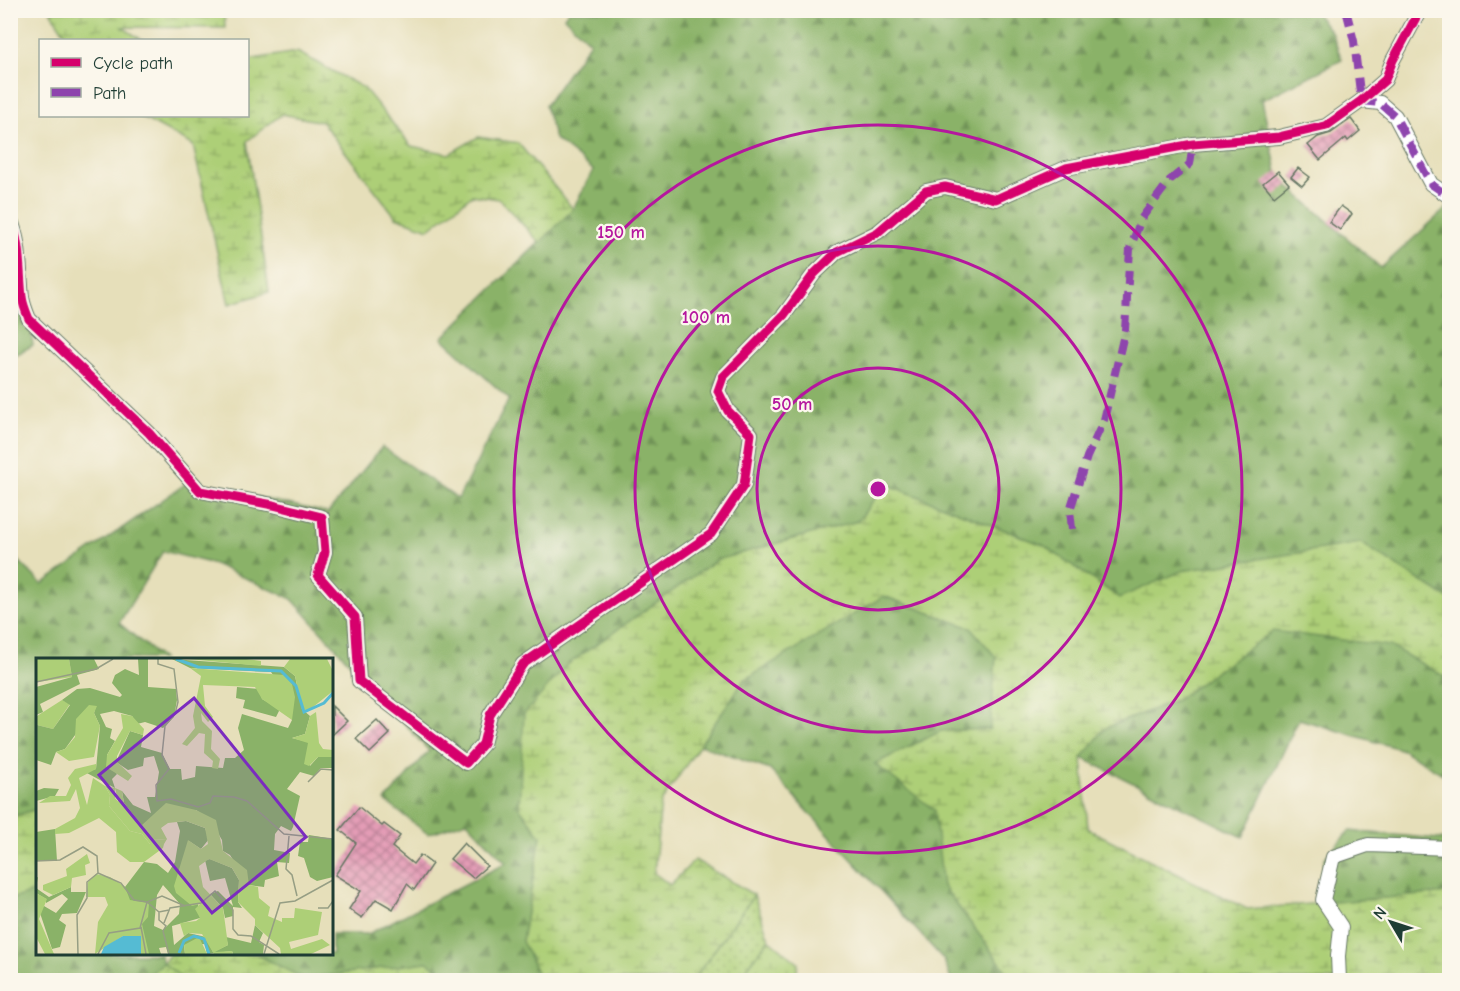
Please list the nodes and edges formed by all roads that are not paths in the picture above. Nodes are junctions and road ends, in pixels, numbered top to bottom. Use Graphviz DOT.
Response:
graph roads {
  1 [pos="1420,10"];
  2 [pos="1361,101"];
  3 [pos="1449,196"];
  4 [pos="10,218"];
  5 [pos="1449,848"];
  6 [pos="1339,981"];
  1 -- 2 [label="street"];
  2 -- 3 [label="street"];
  2 -- 4 [label="street"];
  5 -- 6 [label="street"];
}
